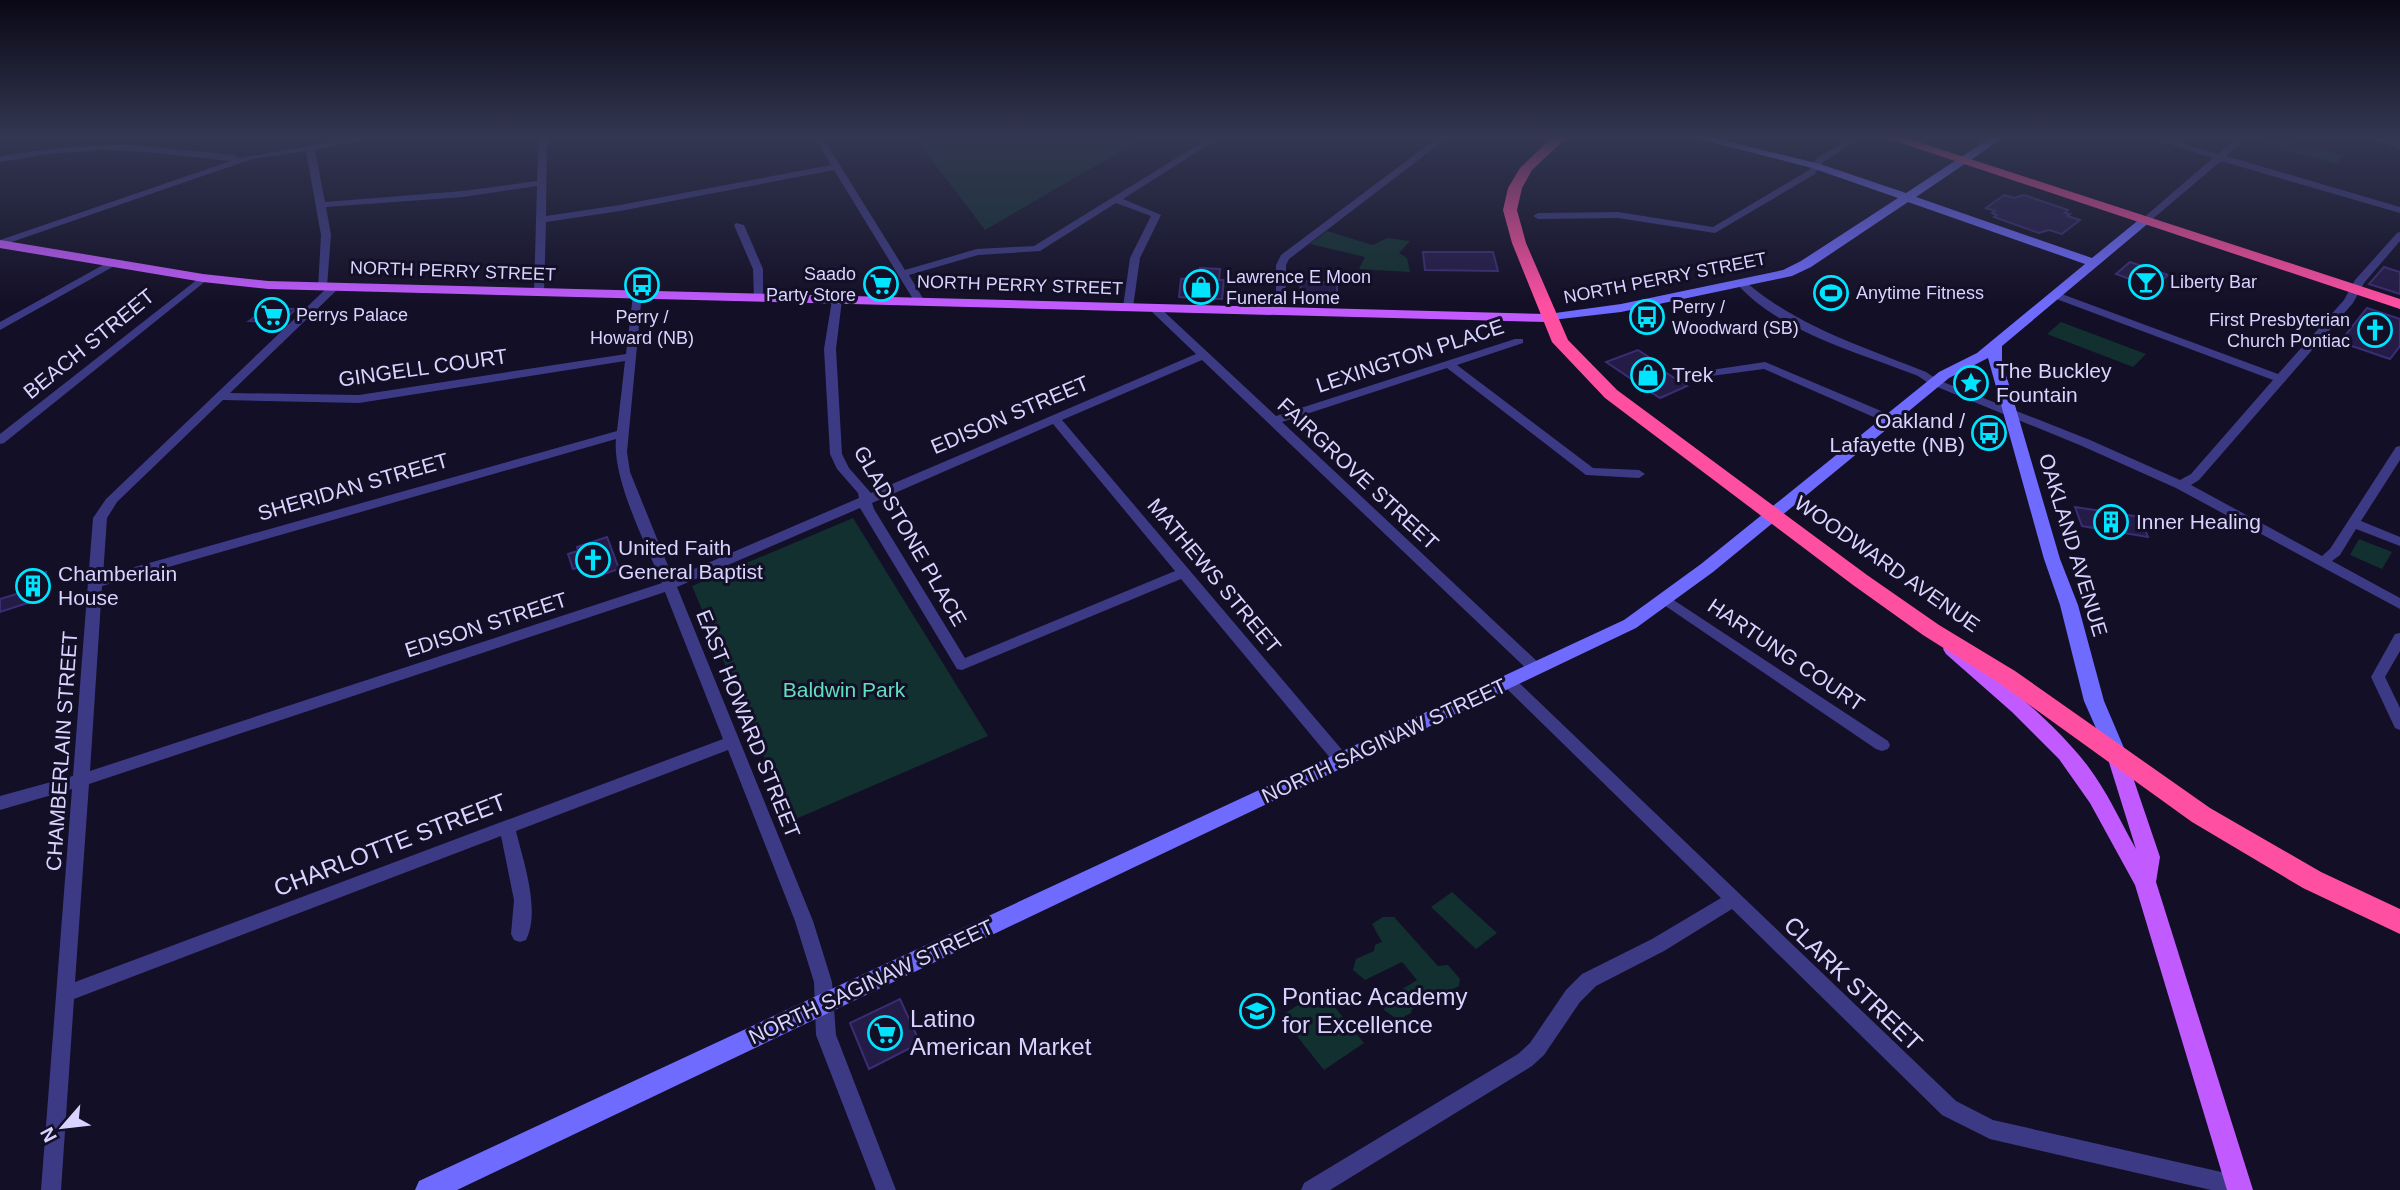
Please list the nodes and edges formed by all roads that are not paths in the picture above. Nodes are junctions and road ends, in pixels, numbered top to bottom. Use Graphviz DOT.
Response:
graph roads {
  1 [pos="145,194"];
  2 [pos="318,194"];
  3 [pos="466,194"];
  4 [pos="542,194"];
  5 [pos="697,194"];
  6 [pos="853,194"];
  7 [pos="1126,194"];
  8 [pos="1369,194"];
  9 [pos="1514,194"];
  10 [pos="1776,194"];
  11 [pos="1894,194"];
  12 [pos="1914,194"];
  13 [pos="2062,194"];
  14 [pos="2177,194"];
  15 [pos="2341,194"];
  16 [pos="1907,198"];
  17 [pos="1116,200"];
  18 [pos="320,205"];
  19 [pos="2400,211"];
  20 [pos="1538,216"];
  21 [pos="541,220"];
  22 [pos="2145,221"];
  23 [pos="739,225"];
  24 [pos="2400,235"];
  25 [pos="0,244"];
  26 [pos="2394,251"];
  27 [pos="112,263"];
  28 [pos="2094,263"];
  29 [pos="902,274"];
  30 [pos="203,278"];
  31 [pos="1743,285"];
  32 [pos="328,286"];
  33 [pos="2355,289"];
  34 [pos="539,292"];
  35 [pos="638,295"];
  36 [pos="2055,295"];
  37 [pos="759,298"];
  38 [pos="837,300"];
  39 [pos="920,302"];
  40 [pos="2400,304"];
  41 [pos="1128,307"];
  42 [pos="1154,308"];
  43 [pos="1280,311"];
  44 [pos="1548,318"];
  45 [pos="0,327"];
  46 [pos="1519,341"];
  47 [pos="1995,344"];
  48 [pos="1203,355"];
  49 [pos="631,357"];
  50 [pos="1449,364"];
  51 [pos="1711,373"];
  52 [pos="2280,379"];
  53 [pos="1934,383"];
  54 [pos="220,396"];
  55 [pos="2010,413"];
  56 [pos="1055,419"];
  57 [pos="1889,419"];
  58 [pos="1273,421"];
  59 [pos="623,433"];
  60 [pos="0,440"];
  61 [pos="2400,450"];
  62 [pos="2394,471"];
  63 [pos="1639,474"];
  64 [pos="2181,485"];
  65 [pos="865,500"];
  66 [pos="1772,515"];
  67 [pos="2353,523"];
  68 [pos="2400,542"];
  69 [pos="2323,562"];
  70 [pos="1184,572"];
  71 [pos="95,583"];
  72 [pos="669,585"];
  73 [pos="1666,600"];
  74 [pos="2400,604"];
  75 [pos="1931,631"];
  76 [pos="2400,638"];
  77 [pos="1536,669"];
  78 [pos="1509,682"];
  79 [pos="2400,724"];
  80 [pos="732,742"];
  81 [pos="1882,745"];
  82 [pos="2117,756"];
  83 [pos="1342,761"];
  84 [pos="81,780"];
  85 [pos="0,803"];
  86 [pos="507,827"];
  87 [pos="2145,881"];
  88 [pos="1733,900"];
  89 [pos="2400,922"];
  90 [pos="520,934"];
  91 [pos="65,994"];
  92 [pos="824,1004"];
  93 [pos="2240,1188"];
  94 [pos="51,1190"];
  95 [pos="428,1190"];
  96 [pos="886,1190"];
  97 [pos="1311,1190"];
  1 -- 25 [label="street"];
  2 -- 18 [label="street"];
  3 -- 18 [label="street"];
  4 -- 21 [label="street"];
  5 -- 21 [label="street"];
  6 -- 29 [label="street"];
  7 -- 17 [label="street"];
  8 -- 43 [label="street"];
  9 -- 44 [label="highway, WOODWARD AVENUE"];
  10 -- 20 [label="street"];
  11 -- 16 [label="street"];
  12 -- 16 [label="street, NORTH PERRY STREET"];
  13 -- 22 [label="highway"];
  14 -- 22 [label="street, NORTH SAGINAW STREET"];
  15 -- 19 [label="street"];
  16 -- 28 [label="street"];
  16 -- 31 [label="street, NORTH PERRY STREET"];
  17 -- 29 [label="street"];
  17 -- 41 [label="street"];
  18 -- 32 [label="street"];
  21 -- 34 [label="street"];
  22 -- 28 [label="street, NORTH SAGINAW STREET"];
  22 -- 33 [label="highway"];
  23 -- 37 [label="street"];
  24 -- 26 [label="street"];
  25 -- 27 [label="main road, NORTH PERRY STREET"];
  26 -- 33 [label="street"];
  27 -- 30 [label="main road, NORTH PERRY STREET"];
  27 -- 45 [label="street"];
  28 -- 36 [label="street, NORTH SAGINAW STREET"];
  29 -- 39 [label="street"];
  30 -- 32 [label="main road, NORTH PERRY STREET"];
  30 -- 60 [label="street, BEACH STREET"];
  31 -- 44 [label="street, NORTH PERRY STREET"];
  31 -- 53 [label="street"];
  32 -- 34 [label="main road, NORTH PERRY STREET"];
  32 -- 54 [label="street, CHAMBERLAIN STREET"];
  33 -- 40 [label="highway"];
  33 -- 52 [label="street"];
  34 -- 35 [label="main road, NORTH PERRY STREET"];
  35 -- 37 [label="main road, NORTH PERRY STREET"];
  35 -- 49 [label="street, EAST HOWARD STREET"];
  36 -- 47 [label="street, NORTH SAGINAW STREET"];
  36 -- 52 [label="street"];
  37 -- 38 [label="main road, NORTH PERRY STREET"];
  38 -- 39 [label="main road, NORTH PERRY STREET"];
  38 -- 65 [label="street, GLADSTONE PLACE"];
  39 -- 41 [label="main road, NORTH PERRY STREET"];
  41 -- 42 [label="main road, NORTH PERRY STREET"];
  42 -- 43 [label="main road, NORTH PERRY STREET"];
  42 -- 48 [label="street, FAIRGROVE STREET"];
  43 -- 44 [label="main road, NORTH PERRY STREET"];
  44 -- 66 [label="highway, WOODWARD AVENUE"];
  46 -- 50 [label="street, LEXINGTON PLACE"];
  47 -- 53 [label="street, NORTH SAGINAW STREET"];
  47 -- 55 [label="street, OAKLAND AVENUE"];
  48 -- 56 [label="street, EDISON STREET"];
  48 -- 58 [label="street, FAIRGROVE STREET"];
  49 -- 54 [label="street, GINGELL COURT"];
  49 -- 59 [label="street, EAST HOWARD STREET"];
  50 -- 58 [label="street, LEXINGTON PLACE"];
  50 -- 63 [label="street"];
  51 -- 57 [label="street"];
  52 -- 64 [label="street"];
  53 -- 55 [label="street"];
  53 -- 57 [label="street, NORTH SAGINAW STREET"];
  54 -- 71 [label="street, CHAMBERLAIN STREET"];
  55 -- 64 [label="street"];
  55 -- 82 [label="street, OAKLAND AVENUE"];
  56 -- 65 [label="street, EDISON STREET"];
  56 -- 70 [label="street, MATHEWS STREET"];
  57 -- 66 [label="street, NORTH SAGINAW STREET"];
  58 -- 77 [label="street, FAIRGROVE STREET"];
  59 -- 71 [label="street, SHERIDAN STREET"];
  59 -- 72 [label="street, EAST HOWARD STREET"];
  61 -- 62 [label="street"];
  62 -- 67 [label="street"];
  64 -- 69 [label="street"];
  65 -- 70 [label="street, GLADSTONE PLACE"];
  65 -- 72 [label="street, EDISON STREET"];
  66 -- 73 [label="street, NORTH SAGINAW STREET"];
  66 -- 75 [label="highway, WOODWARD AVENUE"];
  67 -- 68 [label="street"];
  67 -- 69 [label="street"];
  69 -- 74 [label="street"];
  70 -- 83 [label="street, MATHEWS STREET"];
  71 -- 84 [label="street, CHAMBERLAIN STREET"];
  72 -- 80 [label="street, EAST HOWARD STREET"];
  72 -- 84 [label="street, EDISON STREET"];
  73 -- 77 [label="street, NORTH SAGINAW STREET"];
  73 -- 81 [label="street, HARTUNG COURT"];
  75 -- 82 [label="highway, WOODWARD AVENUE"];
  75 -- 87 [label="main road"];
  76 -- 79 [label="street"];
  77 -- 78 [label="street, NORTH SAGINAW STREET"];
  78 -- 83 [label="street, NORTH SAGINAW STREET"];
  78 -- 88 [label="street, CLARK STREET"];
  80 -- 86 [label="street, CHARLOTTE STREET"];
  80 -- 92 [label="street, EAST HOWARD STREET"];
  82 -- 87 [label="main road"];
  82 -- 89 [label="highway, WOODWARD AVENUE"];
  83 -- 92 [label="street, NORTH SAGINAW STREET"];
  84 -- 85 [label="street, EDISON STREET"];
  84 -- 91 [label="street, CHAMBERLAIN STREET"];
  86 -- 90 [label="street"];
  86 -- 91 [label="street, CHARLOTTE STREET"];
  87 -- 93 [label="main road"];
  88 -- 93 [label="street, CLARK STREET"];
  88 -- 97 [label="street"];
  91 -- 94 [label="street, CHAMBERLAIN STREET"];
  92 -- 95 [label="street, NORTH SAGINAW STREET"];
  92 -- 96 [label="street, EAST HOWARD STREET"];
}
